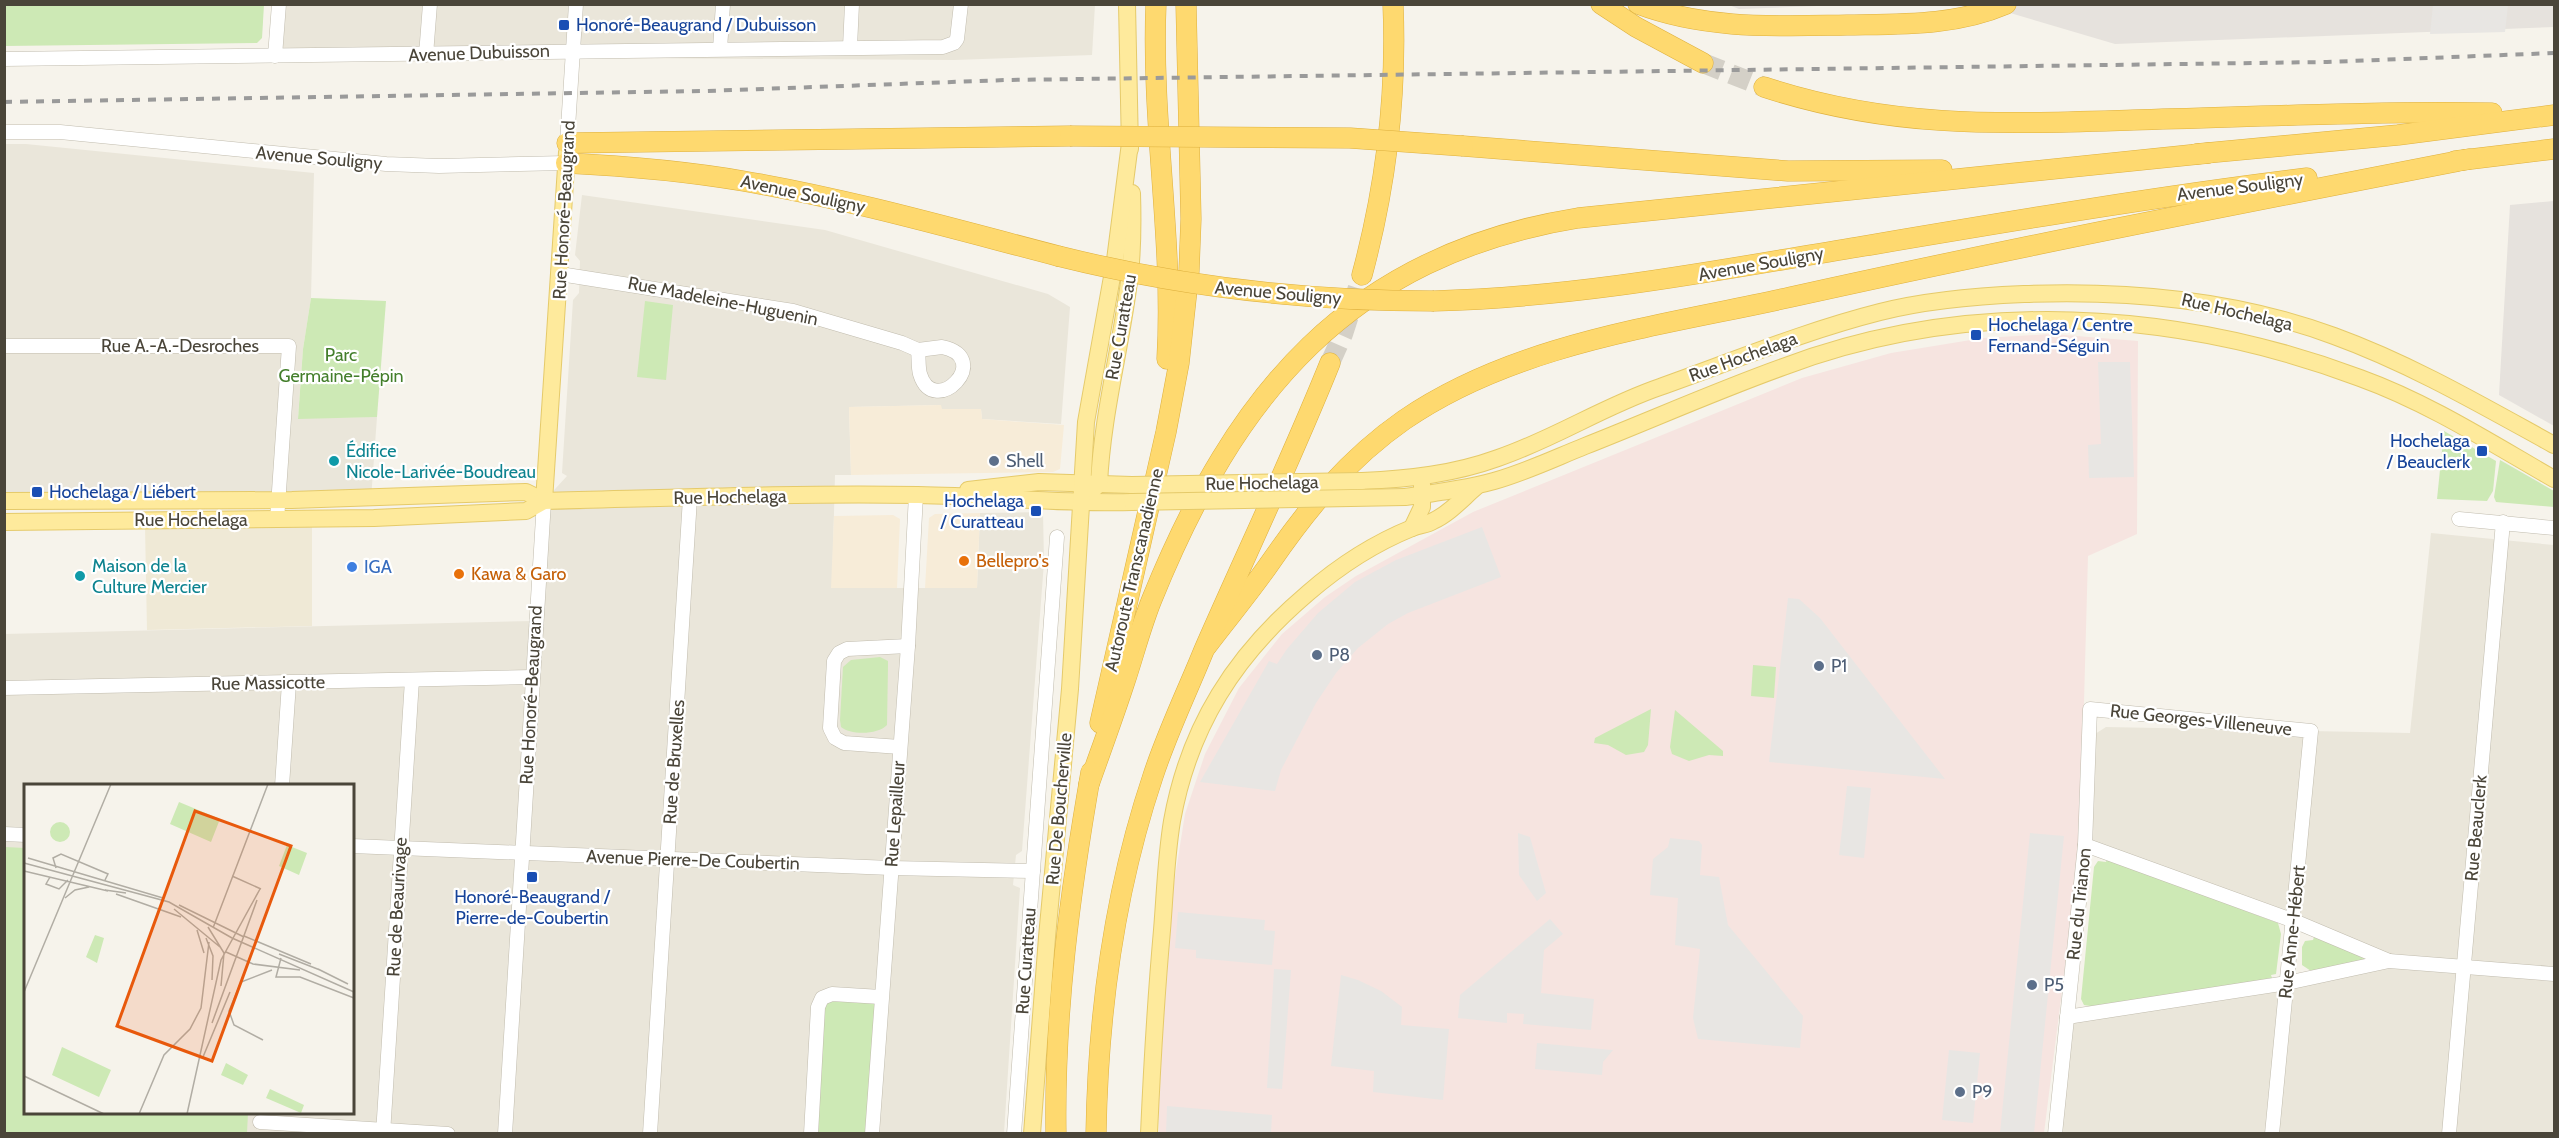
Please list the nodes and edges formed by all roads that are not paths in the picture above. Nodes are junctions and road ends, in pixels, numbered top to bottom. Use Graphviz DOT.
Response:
graph roads {
  1 [pos="279,4"];
  2 [pos="430,4"];
  3 [pos="576,4"];
  4 [pos="723,4"];
  5 [pos="852,4"];
  6 [pos="961,4"];
  7 [pos="1129,4"];
  8 [pos="1156,4"];
  9 [pos="1186,4"];
  10 [pos="1393,4"];
  11 [pos="1601,4"];
  12 [pos="1638,4"];
  13 [pos="2006,4"];
  14 [pos="850,47"];
  15 [pos="720,49"];
  16 [pos="573,50"];
  17 [pos="426,55"];
  18 [pos="275,56"];
  19 [pos="4,59"];
  20 [pos="1703,63"];
  21 [pos="1764,87"];
  22 [pos="2554,115"];
  23 [pos="4,132"];
  24 [pos="567,143"];
  25 [pos="1130,143"];
  26 [pos="2554,149"];
  27 [pos="2210,153"];
  28 [pos="2469,159"];
  29 [pos="566,163"];
  30 [pos="560,274"];
  31 [pos="1362,275"];
  32 [pos="4,345"];
  33 [pos="918,350"];
  34 [pos="1330,363"];
  35 [pos="2554,445"];
  36 [pos="1422,477"];
  37 [pos="2554,479"];
  38 [pos="1082,484"];
  39 [pos="1100,484"];
  40 [pos="1479,485"];
  41 [pos="916,495"];
  42 [pos="1422,495"];
  43 [pos="378,498"];
  44 [pos="690,498"];
  45 [pos="278,500"];
  46 [pos="4,501"];
  47 [pos="544,501"];
  48 [pos="1080,502"];
  49 [pos="378,518"];
  50 [pos="2459,519"];
  51 [pos="277,520"];
  52 [pos="1146,520"];
  53 [pos="4,522"];
  54 [pos="2503,522"];
  55 [pos="1412,528"];
  56 [pos="2554,528"];
  57 [pos="1057,537"];
  58 [pos="908,646"];
  59 [pos="1206,647"];
  60 [pos="532,677"];
  61 [pos="411,680"];
  62 [pos="289,683"];
  63 [pos="4,688"];
  64 [pos="2090,709"];
  65 [pos="2311,731"];
  66 [pos="900,747"];
  67 [pos="282,784"];
  68 [pos="1089,784"];
  69 [pos="4,834"];
  70 [pos="24,835"];
  71 [pos="2085,844"];
  72 [pos="354,846"];
  73 [pos="400,849"];
  74 [pos="522,852"];
  75 [pos="668,858"];
  76 [pos="891,868"];
  77 [pos="1033,871"];
  78 [pos="2294,921"];
  79 [pos="2389,961"];
  80 [pos="2463,967"];
  81 [pos="2554,974"];
  82 [pos="2287,983"];
  83 [pos="881,997"];
  84 [pos="2067,1017"];
  85 [pos="260,1123"];
  86 [pos="383,1132"];
  87 [pos="448,1134"];
  88 [pos="505,1134"];
  89 [pos="650,1134"];
  90 [pos="811,1134"];
  91 [pos="872,1134"];
  92 [pos="1014,1134"];
  93 [pos="1032,1134"];
  94 [pos="1056,1134"];
  95 [pos="1096,1134"];
  96 [pos="1149,1134"];
  97 [pos="2055,1134"];
  98 [pos="2272,1134"];
  99 [pos="2449,1134"];
  1 -- 18 [label="street"];
  2 -- 17 [label="street"];
  3 -- 16 [label="street, Rue Honoré-Beaugrand"];
  4 -- 15 [label="street"];
  5 -- 14 [label="street"];
  6 -- 14 [label="street, Avenue Dubuisson"];
  7 -- 25 [label="main road, Rue Curatteau"];
  8 -- 52 [label="highway"];
  9 -- 52 [label="highway, Autoroute Transcanadienne"];
  10 -- 31 [label="highway"];
  11 -- 20 [label="highway"];
  12 -- 13 [label="highway"];
  14 -- 15 [label="street, Avenue Dubuisson"];
  15 -- 16 [label="street, Avenue Dubuisson"];
  16 -- 17 [label="street, Avenue Dubuisson"];
  16 -- 24 [label="street, Rue Honoré-Beaugrand"];
  17 -- 18 [label="street, Avenue Dubuisson"];
  18 -- 19 [label="street, Avenue Dubuisson"];
  21 -- 22 [label="highway"];
  22 -- 27 [label="highway, Avenue Souligny"];
  23 -- 29 [label="street, Avenue Souligny"];
  24 -- 27 [label="highway, Avenue Souligny, bridge"];
  24 -- 29 [label="main road, Rue Honoré-Beaugrand"];
  25 -- 38 [label="main road, Rue Curatteau"];
  25 -- 39 [label="main road, Rue Curatteau"];
  26 -- 28 [label="highway, Avenue Souligny"];
  27 -- 68 [label="highway"];
  28 -- 29 [label="highway, Avenue Souligny, bridge"];
  28 -- 59 [label="highway"];
  29 -- 30 [label="main road, Rue Honoré-Beaugrand"];
  30 -- 33 [label="street, Rue Madeleine-Huguenin"];
  30 -- 47 [label="main road, Rue Honoré-Beaugrand"];
  32 -- 45 [label="street, Rue A.-A.-Desroches"];
  34 -- 59 [label="highway"];
  35 -- 36 [label="main road, Rue Hochelaga"];
  36 -- 39 [label="main road, Rue Hochelaga, bridge"];
  36 -- 42 [label="main road"];
  37 -- 40 [label="main road, Rue Hochelaga"];
  38 -- 39 [label="main road, Rue Hochelaga"];
  38 -- 41 [label="main road, Rue Hochelaga"];
  38 -- 48 [label="main road, Rue De Boucherville"];
  39 -- 48 [label="main road"];
  40 -- 42 [label="main road, Rue Hochelaga"];
  40 -- 55 [label="main road"];
  41 -- 44 [label="main road, Rue Hochelaga"];
  41 -- 48 [label="main road, Rue Hochelaga"];
  41 -- 58 [label="street, Rue Lepailleur"];
  42 -- 48 [label="main road, Rue Hochelaga, bridge"];
  42 -- 55 [label="main road"];
  43 -- 45 [label="main road, Rue Hochelaga"];
  43 -- 47 [label="main road, Rue Hochelaga"];
  43 -- 49 [label="main road"];
  44 -- 47 [label="main road, Rue Hochelaga"];
  44 -- 75 [label="street, Rue de Bruxelles"];
  45 -- 46 [label="main road, Rue Hochelaga"];
  45 -- 51 [label="street, Rue A.-A.-Desroches"];
  47 -- 49 [label="main road, Rue Hochelaga"];
  47 -- 60 [label="street, Rue Honoré-Beaugrand"];
  48 -- 93 [label="main road, Rue De Boucherville"];
  49 -- 51 [label="main road, Rue Hochelaga"];
  50 -- 54 [label="street"];
  51 -- 53 [label="main road, Rue Hochelaga"];
  52 -- 68 [label="highway, Autoroute Transcanadienne"];
  54 -- 56 [label="street"];
  54 -- 80 [label="street, Rue Beauclerk"];
  55 -- 96 [label="main road"];
  57 -- 77 [label="street, Rue Curatteau"];
  58 -- 66 [label="street, Rue Lepailleur"];
  58 -- 66 [label="street"];
  59 -- 95 [label="highway"];
  60 -- 61 [label="street, Rue Massicotte"];
  60 -- 74 [label="street, Rue Honoré-Beaugrand"];
  61 -- 62 [label="street, Rue Massicotte"];
  61 -- 73 [label="street, Rue de Beaurivage"];
  62 -- 63 [label="street, Rue Massicotte"];
  62 -- 67 [label="street"];
  64 -- 65 [label="street, Rue Georges-Villeneuve"];
  64 -- 71 [label="street, Rue du Trianon"];
  65 -- 78 [label="street, Rue Anne-Hébert"];
  66 -- 76 [label="street, Rue Lepailleur"];
  68 -- 94 [label="highway, Autoroute Transcanadienne"];
  69 -- 70 [label="street"];
  71 -- 78 [label="street"];
  71 -- 84 [label="street, Rue du Trianon"];
  72 -- 73 [label="street, Avenue Pierre-De Coubertin"];
  73 -- 74 [label="street, Avenue Pierre-De Coubertin"];
  73 -- 86 [label="street, Rue de Beaurivage"];
  74 -- 75 [label="street, Avenue Pierre-De Coubertin"];
  74 -- 88 [label="street, Rue Honoré-Beaugrand"];
  75 -- 76 [label="street, Avenue Pierre-De Coubertin"];
  75 -- 89 [label="street, Rue de Bruxelles"];
  76 -- 77 [label="street, Avenue Pierre-De Coubertin"];
  76 -- 83 [label="street, Rue Lepailleur"];
  77 -- 92 [label="street, Rue Curatteau"];
  78 -- 79 [label="street"];
  78 -- 82 [label="street, Rue Anne-Hébert"];
  79 -- 80 [label="street"];
  79 -- 82 [label="street"];
  80 -- 81 [label="street"];
  80 -- 99 [label="street, Rue Beauclerk"];
  82 -- 84 [label="street"];
  82 -- 98 [label="street, Rue Anne-Hébert"];
  83 -- 90 [label="street"];
  83 -- 91 [label="street, Rue Lepailleur"];
  84 -- 97 [label="street, Rue du Trianon"];
  85 -- 86 [label="street"];
  86 -- 87 [label="street"];
}
